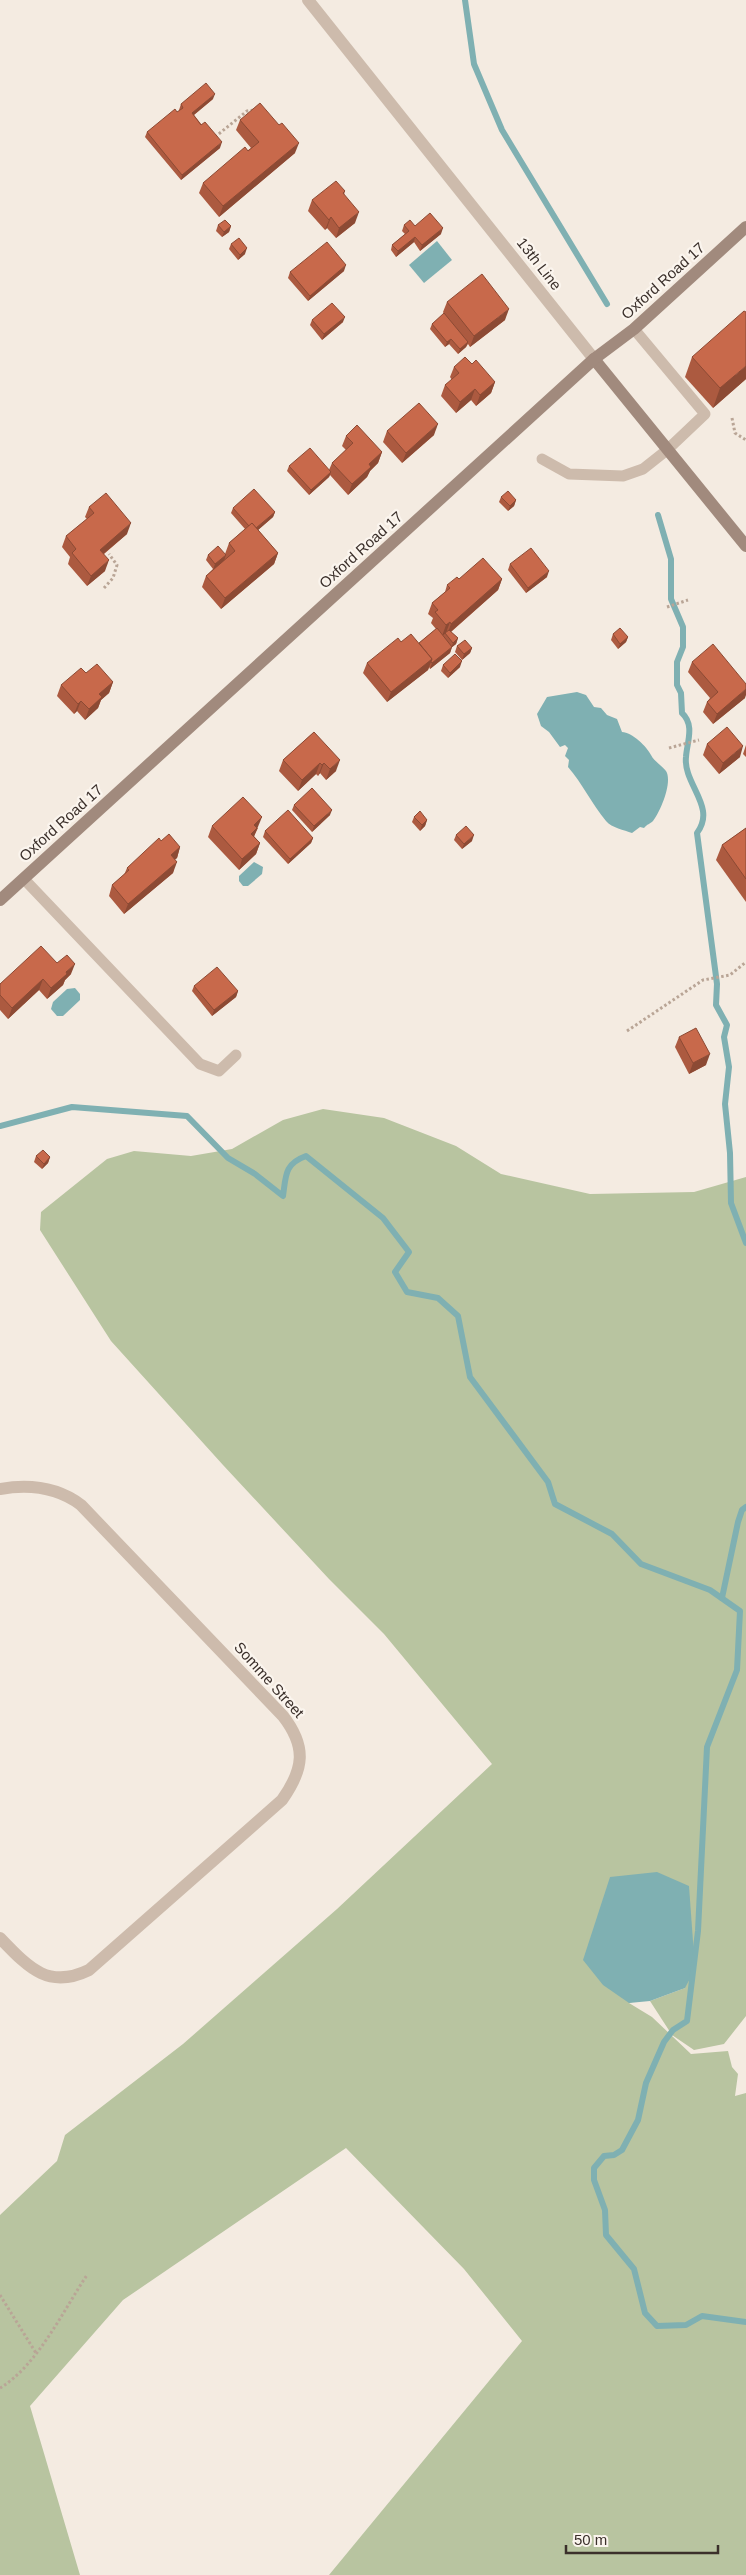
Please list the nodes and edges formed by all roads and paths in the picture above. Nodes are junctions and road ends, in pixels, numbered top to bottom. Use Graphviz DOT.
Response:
graph roads {
  1 [pos="308,0"];
  2 [pos="260,110"];
  3 [pos="211,132"];
  4 [pos="746,227"];
  5 [pos="634,329"];
  6 [pos="594,359"];
  7 [pos="732,418"];
  8 [pos="746,440"];
  9 [pos="667,450"];
  10 [pos="542,459"];
  11 [pos="746,546"];
  12 [pos="109,554"];
  13 [pos="104,588"];
  14 [pos="688,600"];
  15 [pos="667,607"];
  16 [pos="699,740"];
  17 [pos="669,748"];
  18 [pos="24,879"];
  19 [pos="0,900"];
  20 [pos="746,962"];
  21 [pos="626,1031"];
  22 [pos="236,1055"];
  23 [pos="0,1489"];
  24 [pos="0,1938"];
  25 [pos="87,2275"];
  26 [pos="0,2295"];
  27 [pos="36,2353"];
  28 [pos="0,2388"];
  1 -- 6 [label="street, 13th Line"];
  2 -- 3 [label="path"];
  4 -- 5 [label="main road, Oxford Road 17"];
  5 -- 6 [label="main road, Oxford Road 17"];
  5 -- 9 [label="lane"];
  6 -- 9 [label="main road, 13th Line"];
  6 -- 18 [label="main road, Oxford Road 17"];
  7 -- 8 [label="path"];
  9 -- 10 [label="lane"];
  9 -- 11 [label="main road, 13th Line"];
  12 -- 13 [label="path"];
  14 -- 15 [label="path"];
  16 -- 17 [label="path"];
  18 -- 19 [label="main road, Oxford Road 17"];
  18 -- 22 [label="lane"];
  20 -- 21 [label="path"];
  23 -- 24 [label="street, Somme Street"];
  25 -- 27 [label="path"];
  26 -- 27 [label="path"];
  27 -- 28 [label="path"];
}
